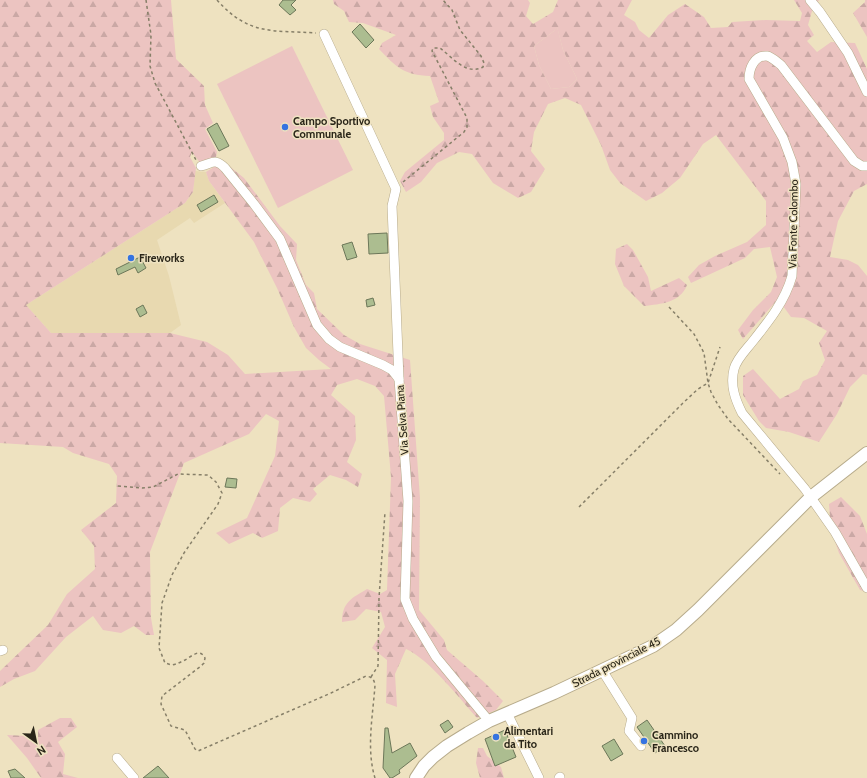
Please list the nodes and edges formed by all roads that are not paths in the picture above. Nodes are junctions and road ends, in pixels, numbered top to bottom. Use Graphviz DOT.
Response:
graph roads {
  1 [pos="810,0"];
  2 [pos="324,34"];
  3 [pos="867,92"];
  4 [pos="202,166"];
  5 [pos="867,166"];
  6 [pos="399,379"];
  7 [pos="867,453"];
  8 [pos="811,497"];
  9 [pos="867,588"];
  10 [pos="602,670"];
  11 [pos="507,713"];
  12 [pos="489,721"];
  13 [pos="640,746"];
  14 [pos="117,758"];
  15 [pos="134,778"];
  16 [pos="416,778"];
  17 [pos="539,778"];
  1 -- 3 [label="street"];
  2 -- 6 [label="street"];
  4 -- 6 [label="street, Via Selva Piana"];
  5 -- 8 [label="street, Via Fonte Colombo"];
  6 -- 12 [label="street, Via Selva Piana"];
  7 -- 8 [label="main road, Strada provinciale 45"];
  8 -- 9 [label="street"];
  8 -- 10 [label="main road, Strada provinciale 45"];
  10 -- 11 [label="main road, Strada provinciale 45"];
  10 -- 13 [label="street"];
  11 -- 12 [label="main road, Strada provinciale 45"];
  11 -- 17 [label="street"];
  12 -- 16 [label="main road, Strada provinciale 45"];
  14 -- 15 [label="street"];
}
